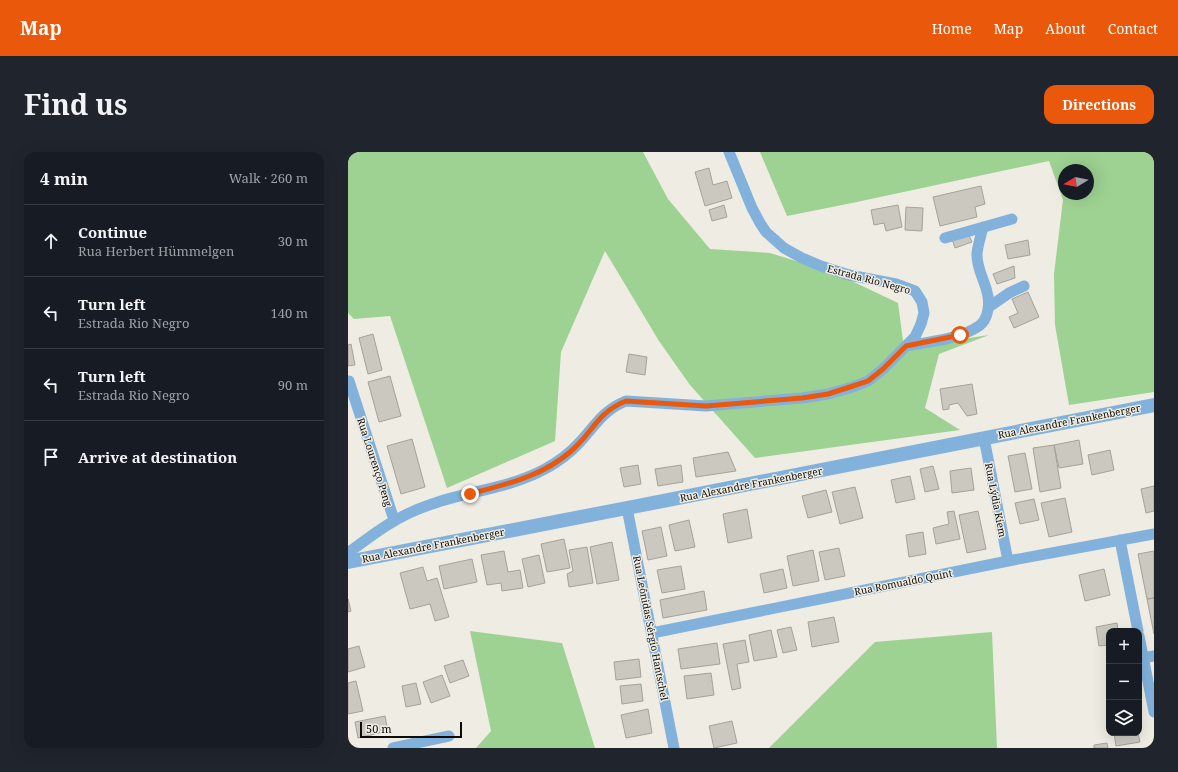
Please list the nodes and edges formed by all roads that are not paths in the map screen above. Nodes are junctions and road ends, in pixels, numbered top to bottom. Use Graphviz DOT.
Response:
graph roads {
  1 [pos="730,152"];
  2 [pos="1012,219"];
  3 [pos="983,227"];
  4 [pos="945,238"];
  5 [pos="1024,286"];
  6 [pos="989,307"];
  7 [pos="906,346"];
  8 [pos="349,381"];
  9 [pos="1154,405"];
  10 [pos="984,438"];
  11 [pos="628,508"];
  12 [pos="394,520"];
  13 [pos="1154,534"];
  14 [pos="1120,540"];
  15 [pos="348,553"];
  16 [pos="1008,561"];
  17 [pos="348,562"];
  18 [pos="1137,628"];
  19 [pos="652,632"];
  20 [pos="1142,642"];
  21 [pos="1149,657"];
  22 [pos="1154,712"];
  23 [pos="449,736"];
  24 [pos="393,748"];
  25 [pos="674,748"];
  1 -- 7 [label="street, Estrada Rio Negro"];
  2 -- 3 [label="street"];
  3 -- 4 [label="street"];
  3 -- 6 [label="street"];
  5 -- 6 [label="street"];
  6 -- 7 [label="street"];
  7 -- 12 [label="street, Estrada Rio Negro"];
  8 -- 12 [label="street, Rua Lourenço Peng"];
  9 -- 10 [label="street, Rua Alexandre Frankenberger"];
  10 -- 11 [label="street, Rua Alexandre Frankenberger"];
  10 -- 16 [label="street, Rua Lýdia Kiem"];
  11 -- 17 [label="street, Rua Alexandre Frankenberger"];
  11 -- 19 [label="street, Rua Leônidas Sérgio Hantschel"];
  12 -- 15 [label="street, Estrada Rio Negro"];
  13 -- 14 [label="street, Rua Romualdo Quint"];
  14 -- 16 [label="street, Rua Romualdo Quint"];
  14 -- 18 [label="street"];
  16 -- 19 [label="street, Rua Romualdo Quint"];
  19 -- 25 [label="street, Rua Leônidas Sérgio Hantschel"];
  20 -- 21 [label="street"];
  21 -- 22 [label="street"];
  23 -- 24 [label="street"];
}
